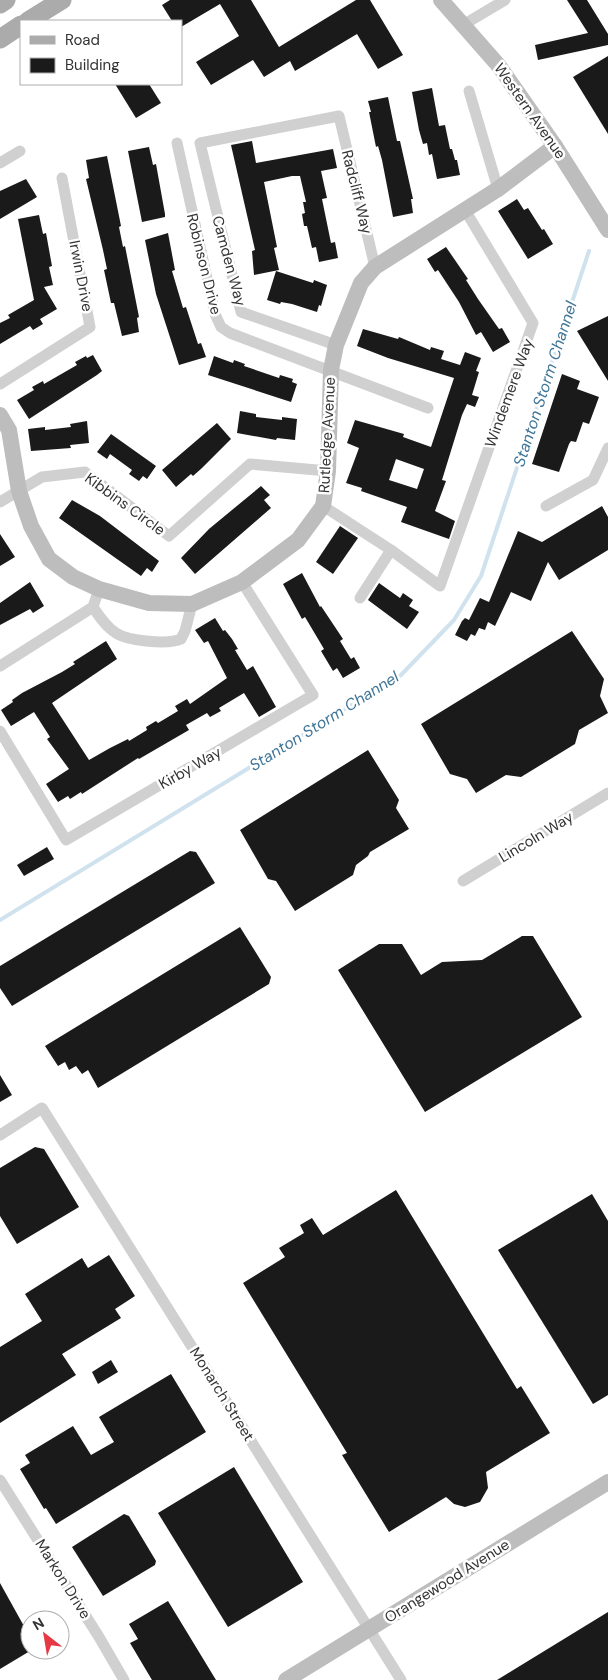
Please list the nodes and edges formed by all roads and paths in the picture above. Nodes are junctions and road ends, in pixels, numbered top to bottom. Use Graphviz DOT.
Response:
graph roads {
  1 [pos="6,0"];
  2 [pos="62,0"];
  3 [pos="441,0"];
  4 [pos="505,0"];
  5 [pos="0,4"];
  6 [pos="30,20"];
  7 [pos="463,25"];
  8 [pos="20,26"];
  9 [pos="0,39"];
  10 [pos="469,91"];
  11 [pos="339,116"];
  12 [pos="177,143"];
  13 [pos="556,146"];
  14 [pos="20,151"];
  15 [pos="0,163"];
  16 [pos="62,178"];
  17 [pos="498,189"];
  18 [pos="465,210"];
  19 [pos="608,230"];
  20 [pos="375,267"];
  21 [pos="336,345"];
  22 [pos="331,370"];
  23 [pos="0,384"];
  24 [pos="428,408"];
  25 [pos="0,415"];
  26 [pos="608,448"];
  27 [pos="328,471"];
  28 [pos="19,490"];
  29 [pos="0,502"];
  30 [pos="323,506"];
  31 [pos="546,506"];
  32 [pos="391,550"];
  33 [pos="242,582"];
  34 [pos="99,589"];
  35 [pos="360,598"];
  36 [pos="192,604"];
  37 [pos="93,607"];
  38 [pos="0,666"];
  39 [pos="0,731"];
  40 [pos="608,793"];
  41 [pos="463,881"];
  42 [pos="0,1135"];
  43 [pos="0,1480"];
  44 [pos="608,1482"];
  45 [pos="4,1495"];
  46 [pos="370,1628"];
  47 [pos="124,1680"];
  48 [pos="286,1680"];
  49 [pos="402,1680"];
  1 -- 5 [label="main road"];
  2 -- 6 [label="main road"];
  3 -- 7 [label="street, Western Avenue"];
  4 -- 7 [label="street"];
  7 -- 13 [label="street, Western Avenue"];
  8 -- 9 [label="main road"];
  10 -- 17 [label="street"];
  11 -- 20 [label="street, Radcliff Way"];
  11 -- 21 [label="street, Camden Way"];
  12 -- 22 [label="street, Robinson Drive"];
  13 -- 17 [label="street, Rutledge Avenue"];
  13 -- 19 [label="street, Western Avenue"];
  14 -- 15 [label="street"];
  16 -- 23 [label="street, Irwin Drive"];
  17 -- 18 [label="street, Rutledge Avenue"];
  18 -- 20 [label="street, Rutledge Avenue"];
  18 -- 32 [label="street, Windemere Way"];
  20 -- 21 [label="street, Rutledge Avenue"];
  21 -- 22 [label="street, Rutledge Avenue"];
  22 -- 24 [label="street"];
  22 -- 27 [label="street, Rutledge Avenue"];
  25 -- 28 [label="street, Rutledge Avenue"];
  26 -- 31 [label="street"];
  27 -- 28 [label="street, Kibbins Circle"];
  27 -- 30 [label="street, Rutledge Avenue"];
  28 -- 29 [label="street"];
  28 -- 34 [label="street, Rutledge Avenue"];
  30 -- 32 [label="street"];
  30 -- 33 [label="street, Rutledge Avenue"];
  32 -- 35 [label="street"];
  33 -- 36 [label="street, Rutledge Avenue"];
  33 -- 39 [label="street, Kirby Way"];
  34 -- 36 [label="street, Rutledge Avenue"];
  34 -- 37 [label="street"];
  36 -- 37 [label="street"];
  37 -- 38 [label="street"];
  40 -- 41 [label="street, Lincoln Way"];
  42 -- 46 [label="street, Monarch Street"];
  43 -- 45 [label="street, Markon Drive"];
  44 -- 46 [label="street, Orangewood Avenue"];
  45 -- 47 [label="street, Markon Drive"];
  46 -- 48 [label="street, Orangewood Avenue"];
  46 -- 49 [label="street, Monarch Street"];
}
